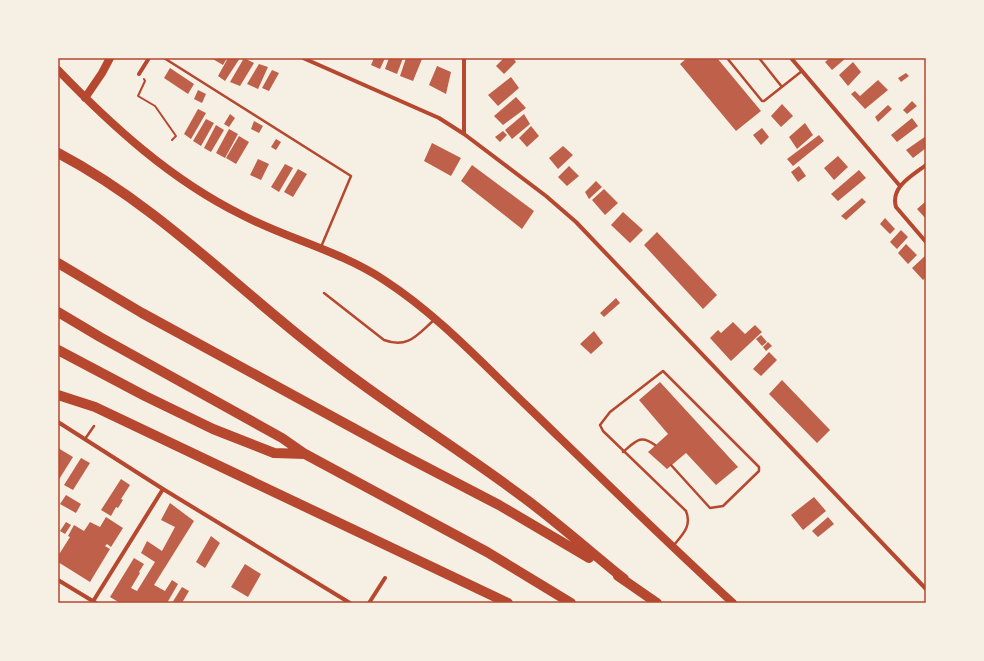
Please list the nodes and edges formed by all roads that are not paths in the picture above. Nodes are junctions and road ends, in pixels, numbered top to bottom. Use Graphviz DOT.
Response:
graph roads {
  1 [pos="110,58"];
  2 [pos="149,58"];
  3 [pos="164,58"];
  4 [pos="303,58"];
  5 [pos="464,58"];
  6 [pos="727,58"];
  7 [pos="759,58"];
  8 [pos="791,58"];
  9 [pos="58,70"];
  10 [pos="802,71"];
  11 [pos="139,74"];
  12 [pos="782,86"];
  13 [pos="85,98"];
  14 [pos="464,134"];
  15 [pos="58,153"];
  16 [pos="926,165"];
  17 [pos="900,186"];
  18 [pos="926,242"];
  19 [pos="321,248"];
  20 [pos="58,263"];
  21 [pos="324,293"];
  22 [pos="58,312"];
  23 [pos="436,318"];
  24 [pos="58,350"];
  25 [pos="58,395"];
  26 [pos="58,422"];
  27 [pos="94,426"];
  28 [pos="85,439"];
  29 [pos="655,445"];
  30 [pos="623,452"];
  31 [pos="305,454"];
  32 [pos="671,465"];
  33 [pos="163,489"];
  34 [pos="672,547"];
  35 [pos="385,578"];
  36 [pos="624,579"];
  37 [pos="58,580"];
  38 [pos="926,589"];
  39 [pos="94,602"];
  40 [pos="350,603"];
  41 [pos="368,603"];
  42 [pos="508,603"];
  43 [pos="571,603"];
  44 [pos="658,603"];
  45 [pos="733,603"];
  1 -- 13 [label="main road"];
  2 -- 11 [label="street"];
  3 -- 19 [label="lane"];
  4 -- 14 [label="street"];
  5 -- 14 [label="street"];
  6 -- 12 [label="lane"];
  7 -- 12 [label="lane"];
  8 -- 10 [label="street"];
  9 -- 13 [label="main road"];
  10 -- 12 [label="lane"];
  10 -- 17 [label="street"];
  13 -- 19 [label="main road"];
  14 -- 38 [label="street"];
  15 -- 36 [label="highway"];
  16 -- 17 [label="street"];
  17 -- 18 [label="street"];
  19 -- 23 [label="main road"];
  20 -- 36 [label="highway"];
  21 -- 23 [label="lane"];
  22 -- 31 [label="highway"];
  23 -- 34 [label="main road"];
  24 -- 31 [label="highway"];
  25 -- 42 [label="highway"];
  26 -- 28 [label="street"];
  27 -- 28 [label="lane"];
  28 -- 33 [label="street"];
  29 -- 30 [label="lane"];
  30 -- 32 [label="lane"];
  30 -- 34 [label="lane"];
  31 -- 43 [label="highway"];
  33 -- 39 [label="street"];
  33 -- 40 [label="street"];
  34 -- 45 [label="main road"];
  35 -- 41 [label="street"];
  36 -- 44 [label="highway"];
  37 -- 39 [label="street"];
}
